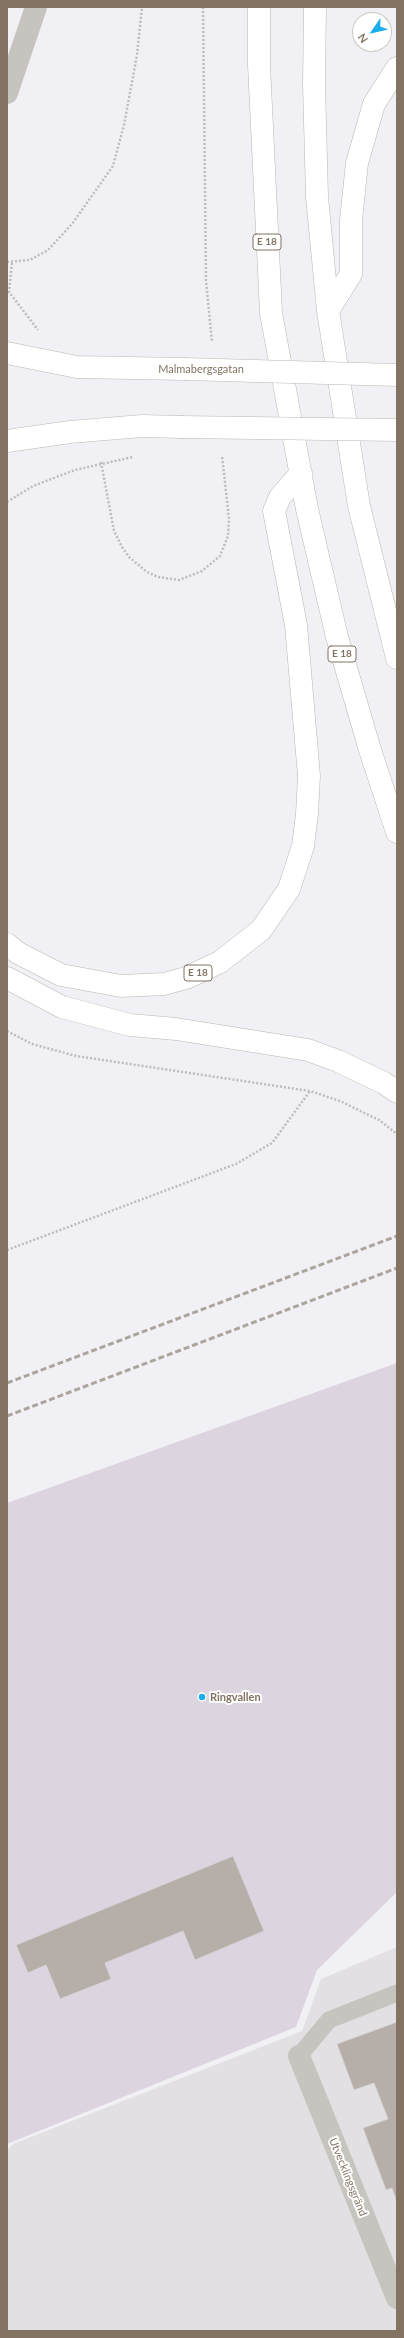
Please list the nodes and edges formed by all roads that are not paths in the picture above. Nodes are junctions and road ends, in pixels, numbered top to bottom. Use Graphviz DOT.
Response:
graph roads {
  1 [pos="36,7"];
  2 [pos="259,7"];
  3 [pos="315,7"];
  4 [pos="397,68"];
  5 [pos="7,94"];
  6 [pos="328,311"];
  7 [pos="7,353"];
  8 [pos="397,375"];
  9 [pos="397,430"];
  10 [pos="7,441"];
  11 [pos="301,474"];
  12 [pos="397,658"];
  13 [pos="397,832"];
  14 [pos="7,944"];
  15 [pos="7,978"];
  16 [pos="397,1092"];
  17 [pos="397,1993"];
  18 [pos="300,2056"];
  19 [pos="397,2298"];
  1 -- 5 [label="street"];
  2 -- 11 [label="main road, E 18"];
  3 -- 6 [label="main road"];
  4 -- 6 [label="main road"];
  6 -- 12 [label="main road"];
  7 -- 8 [label="main road, Malmabergsgatan, bridge"];
  9 -- 10 [label="main road, bridge"];
  11 -- 13 [label="main road, E 18"];
  11 -- 14 [label="main road, E 18"];
  15 -- 16 [label="main road"];
  17 -- 18 [label="lane"];
  18 -- 19 [label="street, Utvecklingsgränd"];
}
